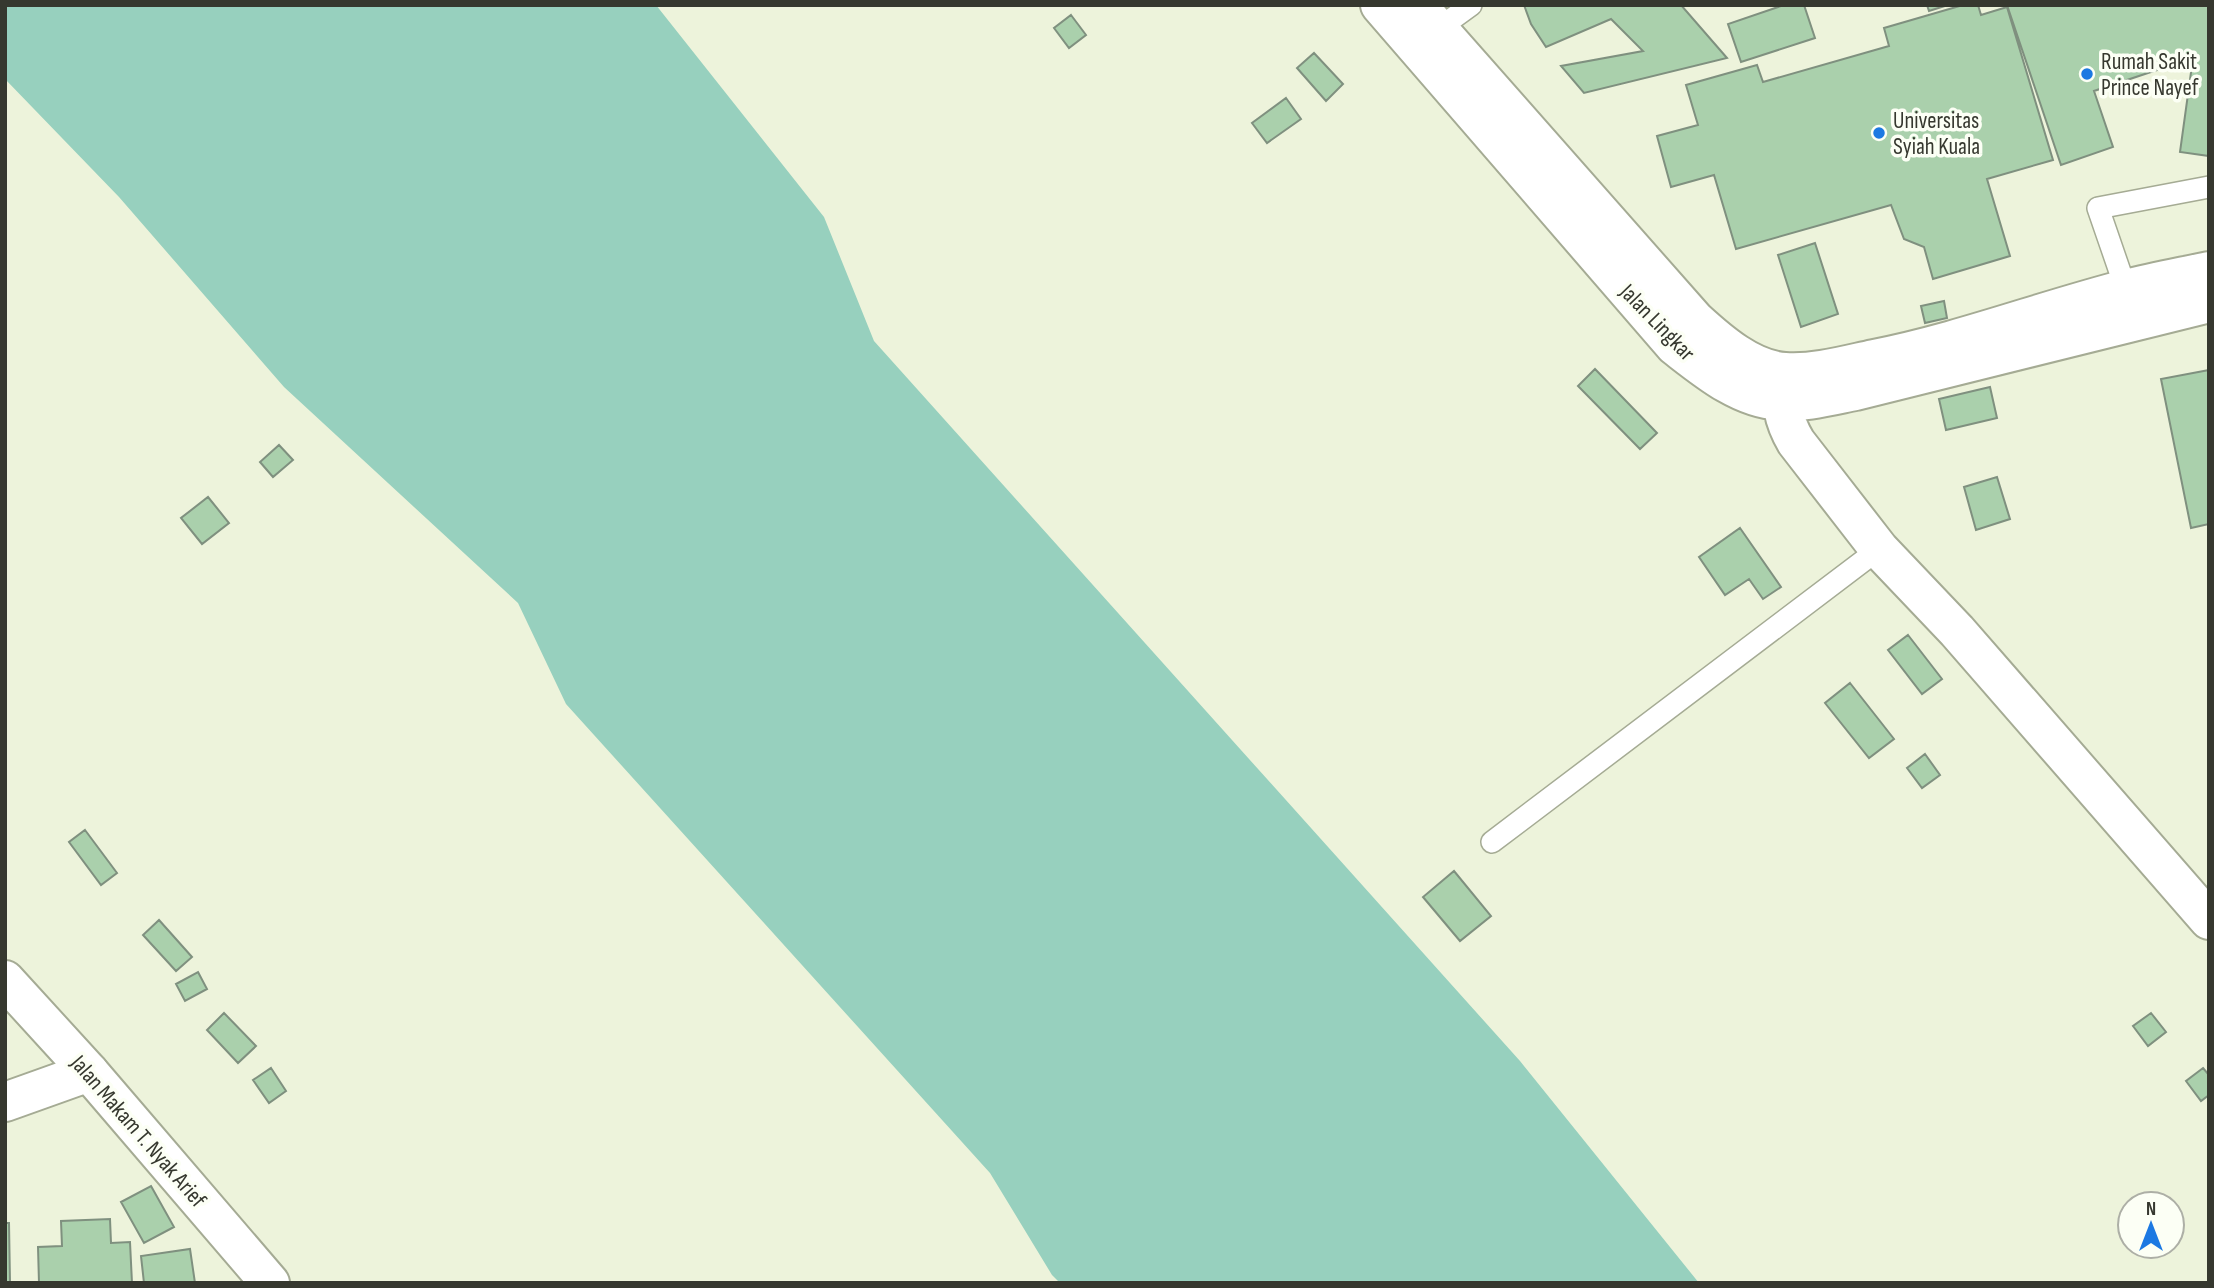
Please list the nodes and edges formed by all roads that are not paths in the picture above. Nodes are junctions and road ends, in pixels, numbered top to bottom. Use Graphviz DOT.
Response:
graph roads {
  1 [pos="1380,5"];
  2 [pos="1471,5"];
  3 [pos="1427,17"];
  4 [pos="2209,187"];
  5 [pos="2209,271"];
  6 [pos="2209,303"];
  7 [pos="2132,305"];
  8 [pos="1782,387"];
  9 [pos="1879,549"];
  10 [pos="1492,842"];
  11 [pos="2203,905"];
  12 [pos="5,980"];
  13 [pos="89,1072"];
  14 [pos="5,1102"];
  15 [pos="270,1283"];
  1 -- 8 [label="street, Jalan Lingkar"];
  2 -- 3 [label="lane"];
  3 -- 8 [label="street"];
  4 -- 7 [label="lane"];
  5 -- 7 [label="street"];
  6 -- 7 [label="street, Jalan Lingkar"];
  7 -- 8 [label="street, Jalan Lingkar"];
  8 -- 9 [label="street"];
  9 -- 10 [label="lane"];
  9 -- 11 [label="street"];
  12 -- 13 [label="street, Jalan Makam T. Nyak Arief"];
  13 -- 14 [label="street"];
  13 -- 15 [label="street, Jalan Makam T. Nyak Arief"];
}
